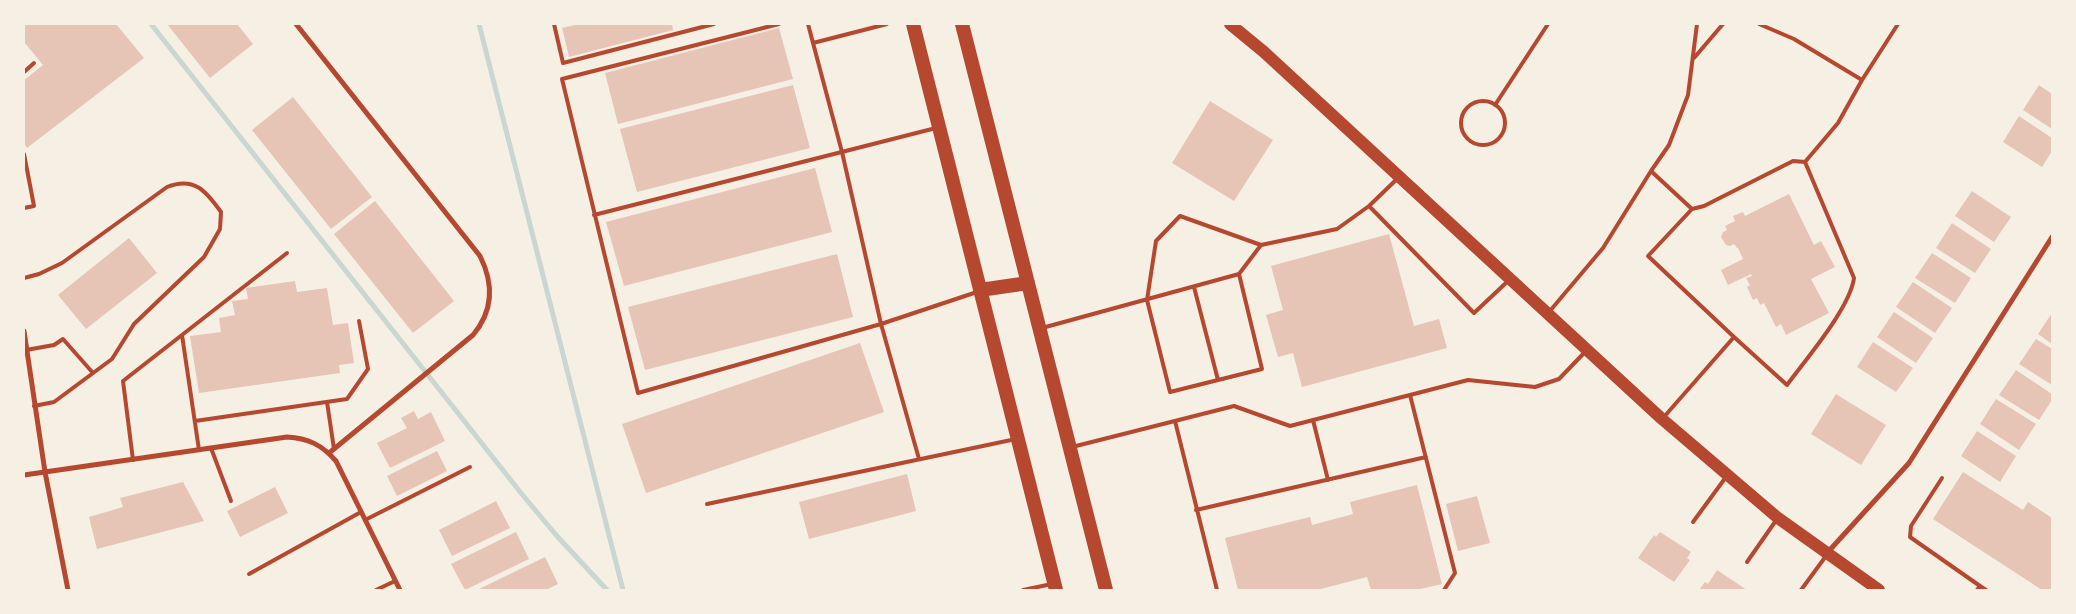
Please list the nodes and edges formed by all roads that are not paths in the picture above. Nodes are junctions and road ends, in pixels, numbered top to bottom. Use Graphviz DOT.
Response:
graph roads {
  1 [pos="296,24"];
  2 [pos="554,24"];
  3 [pos="714,24"];
  4 [pos="779,24"];
  5 [pos="808,24"];
  6 [pos="887,24"];
  7 [pos="913,24"];
  8 [pos="962,24"];
  9 [pos="1230,24"];
  10 [pos="1548,24"];
  11 [pos="1698,24"];
  12 [pos="1723,24"];
  13 [pos="1759,24"];
  14 [pos="1898,24"];
  15 [pos="813,43"];
  16 [pos="1694,58"];
  17 [pos="34,63"];
  18 [pos="24,72"];
  19 [pos="1862,80"];
  20 [pos="1495,105"];
  21 [pos="939,127"];
  22 [pos="842,152"];
  23 [pos="24,154"];
  24 [pos="1805,162"];
  25 [pos="1651,171"];
  26 [pos="1398,177"];
  27 [pos="1369,206"];
  28 [pos="24,208"];
  29 [pos="1692,209"];
  30 [pos="594,215"];
  31 [pos="2052,237"];
  32 [pos="1261,245"];
  33 [pos="287,254"];
  34 [pos="1239,274"];
  35 [pos="24,278"];
  36 [pos="1510,280"];
  37 [pos="1028,283"];
  38 [pos="1194,287"];
  39 [pos="980,290"];
  40 [pos="1147,300"];
  41 [pos="1547,314"];
  42 [pos="359,321"];
  43 [pos="881,324"];
  44 [pos="1040,329"];
  45 [pos="24,331"];
  46 [pos="182,335"];
  47 [pos="1734,338"];
  48 [pos="26,350"];
  49 [pos="1586,350"];
  50 [pos="93,373"];
  51 [pos="1218,380"];
  52 [pos="1410,395"];
  53 [pos="327,402"];
  54 [pos="34,406"];
  55 [pos="1662,419"];
  56 [pos="1313,420"];
  57 [pos="195,421"];
  58 [pos="1175,421"];
  59 [pos="1017,438"];
  60 [pos="1070,447"];
  61 [pos="212,448"];
  62 [pos="334,449"];
  63 [pos="199,450"];
  64 [pos="329,453"];
  65 [pos="1426,457"];
  66 [pos="919,459"];
  67 [pos="133,460"];
  68 [pos="470,467"];
  69 [pos="45,472"];
  70 [pos="24,475"];
  71 [pos="1727,476"];
  72 [pos="1942,478"];
  73 [pos="1328,480"];
  74 [pos="231,501"];
  75 [pos="707,504"];
  76 [pos="1196,510"];
  77 [pos="361,512"];
  78 [pos="1778,518"];
  79 [pos="365,520"];
  80 [pos="1693,522"];
  81 [pos="1827,554"];
  82 [pos="1747,562"];
  83 [pos="248,574"];
  84 [pos="395,580"];
  85 [pos="1055,587"];
  86 [pos="1978,588"];
  87 [pos="68,590"];
  88 [pos="376,590"];
  89 [pos="400,590"];
  90 [pos="1023,590"];
  91 [pos="1106,590"];
  92 [pos="1217,590"];
  93 [pos="1444,590"];
  94 [pos="1801,590"];
  95 [pos="1879,590"];
  96 [pos="1986,590"];
  1 -- 62 [label="street"];
  2 -- 3 [label="lane"];
  4 -- 30 [label="lane"];
  5 -- 15 [label="lane"];
  6 -- 15 [label="lane"];
  7 -- 21 [label="highway"];
  8 -- 37 [label="highway"];
  9 -- 26 [label="main road"];
  10 -- 20 [label="lane"];
  11 -- 16 [label="lane"];
  12 -- 16 [label="lane"];
  13 -- 19 [label="lane"];
  14 -- 19 [label="lane"];
  15 -- 22 [label="lane"];
  16 -- 25 [label="lane"];
  17 -- 18 [label="lane"];
  19 -- 24 [label="lane"];
  20 -- 20 [label="lane"];
  21 -- 22 [label="lane"];
  21 -- 39 [label="highway"];
  22 -- 30 [label="lane"];
  22 -- 43 [label="lane"];
  23 -- 28 [label="lane"];
  24 -- 29 [label="lane"];
  24 -- 47 [label="lane"];
  25 -- 29 [label="lane"];
  25 -- 41 [label="lane"];
  26 -- 27 [label="lane"];
  26 -- 36 [label="main road"];
  27 -- 32 [label="lane"];
  27 -- 36 [label="lane"];
  29 -- 47 [label="lane"];
  30 -- 43 [label="lane"];
  31 -- 81 [label="street"];
  32 -- 34 [label="lane"];
  32 -- 40 [label="lane"];
  33 -- 46 [label="lane"];
  34 -- 38 [label="lane"];
  34 -- 51 [label="lane"];
  35 -- 50 [label="lane"];
  36 -- 41 [label="main road"];
  37 -- 39 [label="highway"];
  37 -- 44 [label="highway"];
  38 -- 40 [label="lane"];
  38 -- 51 [label="lane"];
  39 -- 43 [label="lane"];
  39 -- 59 [label="highway"];
  40 -- 44 [label="lane"];
  40 -- 51 [label="lane"];
  41 -- 49 [label="main road"];
  42 -- 53 [label="lane"];
  43 -- 66 [label="lane"];
  44 -- 60 [label="highway"];
  45 -- 48 [label="street"];
  46 -- 57 [label="lane"];
  46 -- 67 [label="lane"];
  47 -- 55 [label="lane"];
  48 -- 50 [label="lane"];
  48 -- 54 [label="street"];
  49 -- 52 [label="lane"];
  49 -- 55 [label="main road"];
  50 -- 54 [label="lane"];
  52 -- 56 [label="lane"];
  52 -- 65 [label="lane"];
  53 -- 57 [label="lane"];
  53 -- 62 [label="lane"];
  54 -- 69 [label="street"];
  55 -- 71 [label="main road"];
  56 -- 58 [label="lane"];
  56 -- 73 [label="lane"];
  57 -- 63 [label="lane"];
  58 -- 60 [label="lane"];
  58 -- 76 [label="lane"];
  59 -- 66 [label="lane"];
  59 -- 85 [label="highway"];
  60 -- 91 [label="highway"];
  61 -- 63 [label="street"];
  61 -- 64 [label="street"];
  61 -- 74 [label="lane"];
  62 -- 64 [label="street"];
  63 -- 67 [label="street"];
  64 -- 77 [label="street"];
  65 -- 73 [label="lane"];
  65 -- 93 [label="lane"];
  66 -- 75 [label="lane"];
  67 -- 69 [label="street"];
  68 -- 79 [label="lane"];
  69 -- 70 [label="street"];
  69 -- 87 [label="street"];
  71 -- 78 [label="main road"];
  71 -- 80 [label="lane"];
  72 -- 86 [label="lane"];
  73 -- 76 [label="lane"];
  76 -- 92 [label="lane"];
  77 -- 79 [label="street"];
  77 -- 83 [label="lane"];
  78 -- 81 [label="main road"];
  78 -- 82 [label="lane"];
  79 -- 84 [label="street"];
  81 -- 94 [label="lane"];
  81 -- 95 [label="main road"];
  84 -- 88 [label="lane"];
  84 -- 89 [label="street"];
  85 -- 90 [label="lane"];
  86 -- 96 [label="lane"];
}
